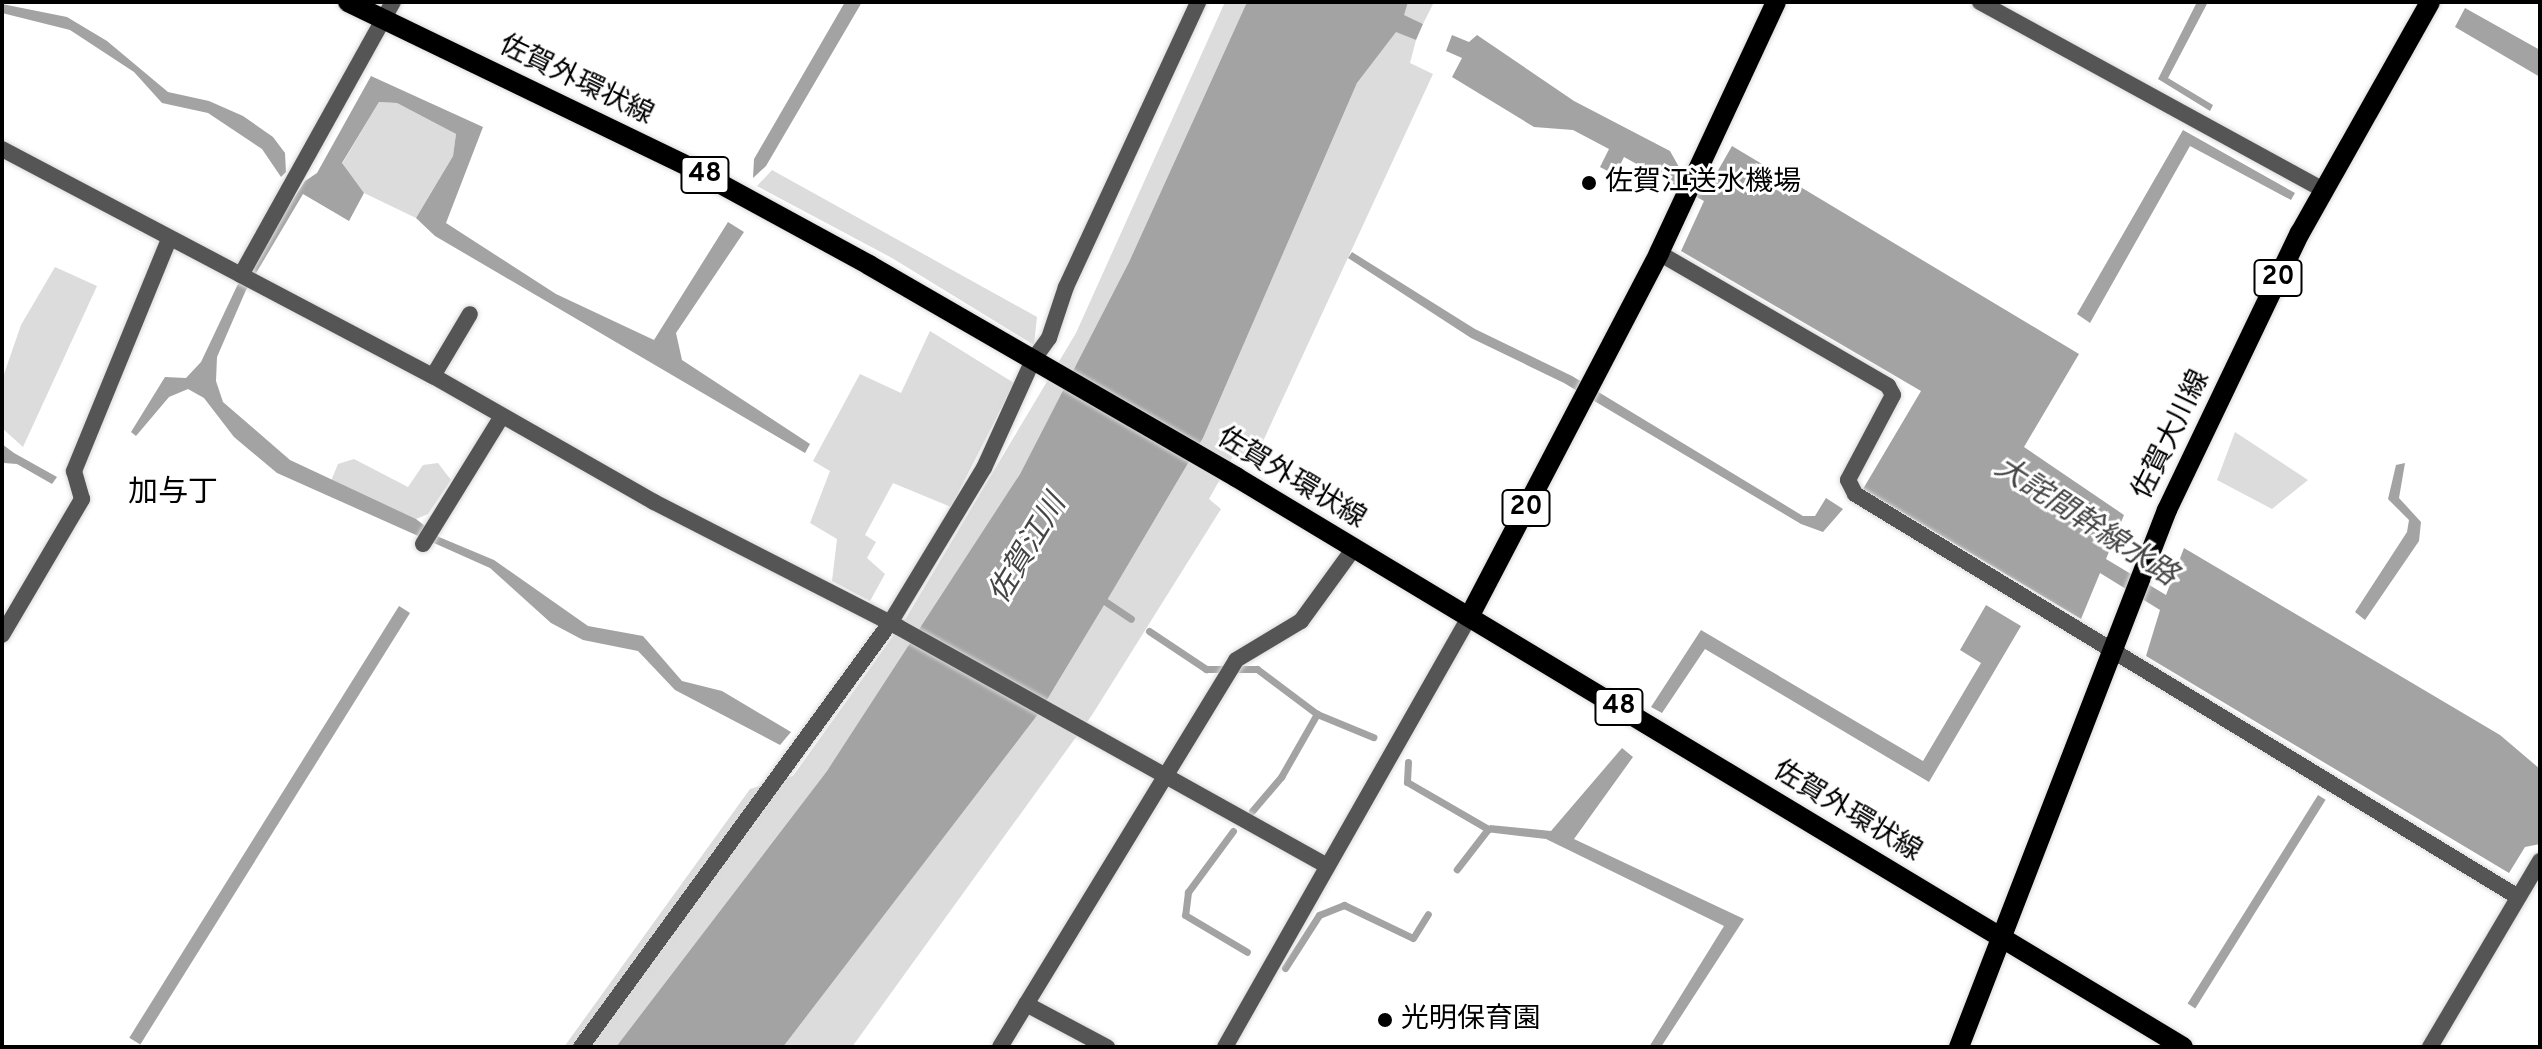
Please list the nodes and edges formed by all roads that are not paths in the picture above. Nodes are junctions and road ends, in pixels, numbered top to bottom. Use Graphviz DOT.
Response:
graph roads {
  1 [pos="348,2"];
  2 [pos="1198,2"];
  3 [pos="1776,2"];
  4 [pos="1980,2"];
  5 [pos="2430,2"];
  6 [pos="388,11"];
  7 [pos="2,149"];
  8 [pos="2324,190"];
  9 [pos="169,239"];
  10 [pos="1659,253"];
  11 [pos="248,279"];
  12 [pos="470,314"];
  13 [pos="1033,360"];
  14 [pos="433,376"];
  15 [pos="502,416"];
  16 [pos="423,544"];
  17 [pos="1354,548"];
  18 [pos="1469,617"];
  19 [pos="894,625"];
  20 [pos="2,635"];
  21 [pos="2109,650"];
  22 [pos="1165,772"];
  23 [pos="2540,861"];
  24 [pos="1325,865"];
  25 [pos="2518,897"];
  26 [pos="2002,938"];
  27 [pos="1026,1004"];
  28 [pos="581,1047"];
  29 [pos="1000,1047"];
  30 [pos="1107,1047"];
  31 [pos="1225,1047"];
  32 [pos="1959,1047"];
  33 [pos="2183,1047"];
  34 [pos="2430,1047"];
  1 -- 6 [label="main road, 佐賀外環状線 / 48"];
  2 -- 13 [label="street"];
  3 -- 10 [label="main road, 20"];
  4 -- 8 [label="street"];
  5 -- 8 [label="main road, 佐賀大川線 / 20"];
  6 -- 11 [label="street"];
  6 -- 13 [label="main road, 佐賀外環状線 / 48"];
  7 -- 9 [label="street"];
  8 -- 21 [label="main road, 佐賀大川線 / 20"];
  9 -- 11 [label="street"];
  9 -- 20 [label="street"];
  10 -- 18 [label="main road, 20"];
  10 -- 21 [label="street"];
  11 -- 14 [label="street"];
  12 -- 14 [label="street"];
  13 -- 17 [label="main road, 佐賀外環状線 / 48"];
  13 -- 19 [label="street"];
  14 -- 15 [label="street"];
  15 -- 16 [label="street"];
  15 -- 19 [label="street"];
  17 -- 18 [label="main road, 佐賀外環状線 / 48"];
  17 -- 22 [label="street"];
  18 -- 24 [label="street"];
  18 -- 26 [label="main road, 佐賀外環状線 / 48"];
  19 -- 22 [label="street"];
  19 -- 28 [label="street"];
  21 -- 25 [label="street"];
  21 -- 26 [label="main road, 佐賀大川線 / 20"];
  22 -- 24 [label="street"];
  22 -- 27 [label="street"];
  23 -- 25 [label="street"];
  24 -- 31 [label="street"];
  25 -- 34 [label="street"];
  26 -- 32 [label="main road, 佐賀大川線 / 20"];
  26 -- 33 [label="main road, 佐賀外環状線 / 48"];
  27 -- 29 [label="street"];
  27 -- 30 [label="street"];
}
